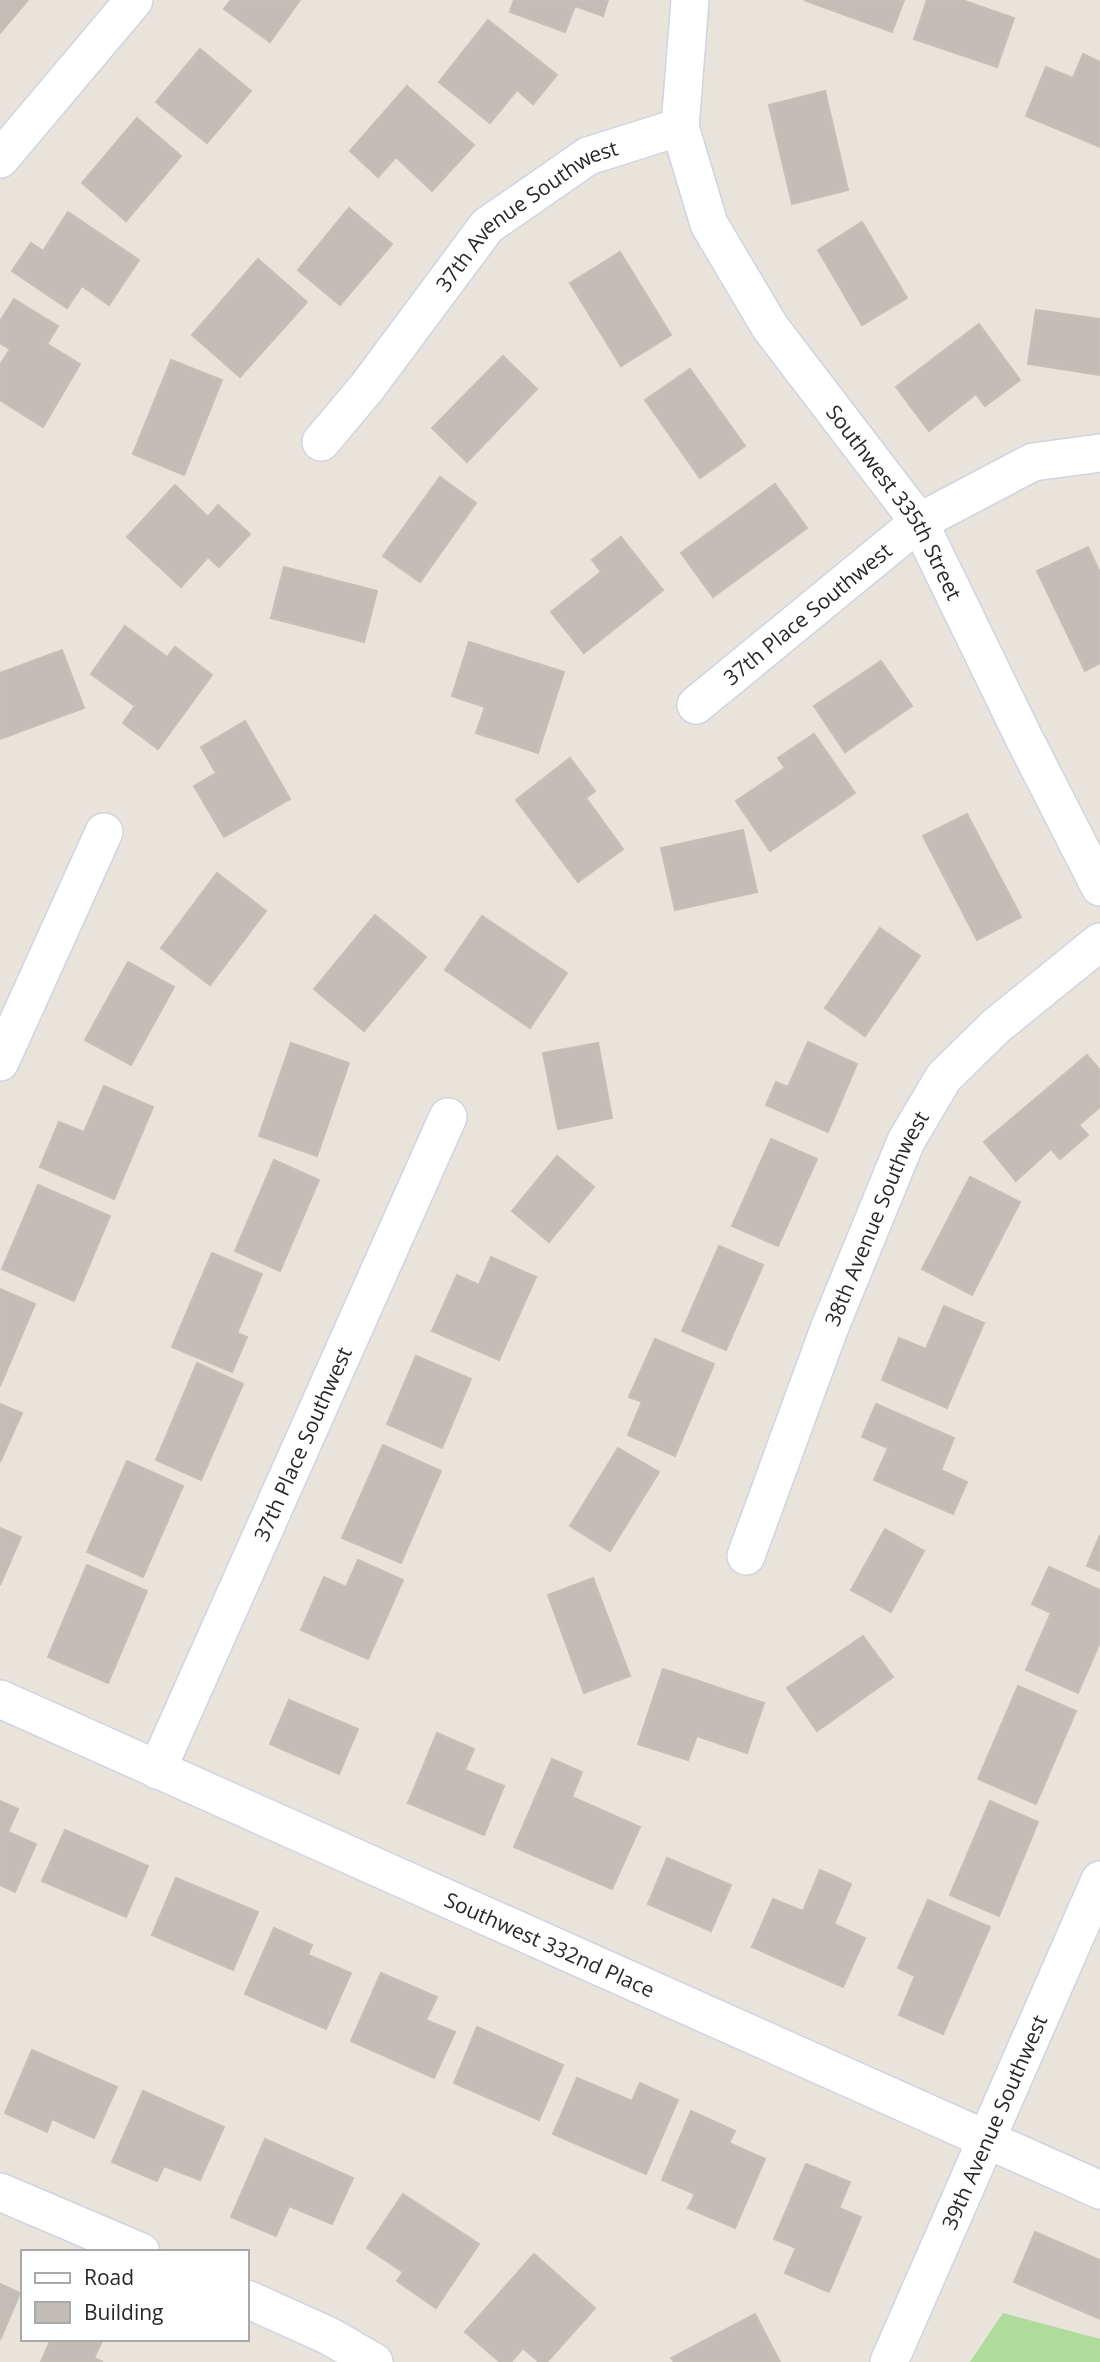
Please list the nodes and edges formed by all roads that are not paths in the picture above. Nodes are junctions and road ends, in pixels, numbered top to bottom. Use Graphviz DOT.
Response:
graph roads {
  1 [pos="134,0"];
  2 [pos="690,0"];
  3 [pos="680,127"];
  4 [pos="0,159"];
  5 [pos="321,442"];
  6 [pos="1100,453"];
  7 [pos="919,522"];
  8 [pos="696,705"];
  9 [pos="104,832"];
  10 [pos="1100,887"];
  11 [pos="1100,942"];
  12 [pos="0,1062"];
  13 [pos="448,1116"];
  14 [pos="746,1556"];
  15 [pos="0,1699"];
  16 [pos="157,1770"];
  17 [pos="1100,1880"];
  18 [pos="986,2138"];
  19 [pos="1100,2190"];
  20 [pos="0,2192"];
  21 [pos="136,2250"];
  22 [pos="248,2299"];
  23 [pos="374,2362"];
  24 [pos="889,2362"];
  1 -- 4 [label="street"];
  2 -- 3 [label="street"];
  3 -- 5 [label="street, 37th Avenue Southwest"];
  3 -- 7 [label="street, Southwest 335th Street"];
  6 -- 7 [label="street, 37th Place Southwest"];
  7 -- 8 [label="street, 37th Place Southwest"];
  7 -- 10 [label="street, Southwest 335th Street"];
  9 -- 12 [label="street"];
  11 -- 14 [label="street, 38th Avenue Southwest"];
  13 -- 16 [label="street, 37th Place Southwest"];
  15 -- 16 [label="street, Southwest 332nd Place"];
  16 -- 18 [label="street, Southwest 332nd Place"];
  17 -- 18 [label="street, 39th Avenue Southwest"];
  18 -- 19 [label="street, Southwest 332nd Place"];
  18 -- 24 [label="street, 39th Avenue Southwest"];
  20 -- 21 [label="street"];
  22 -- 23 [label="street"];
}
